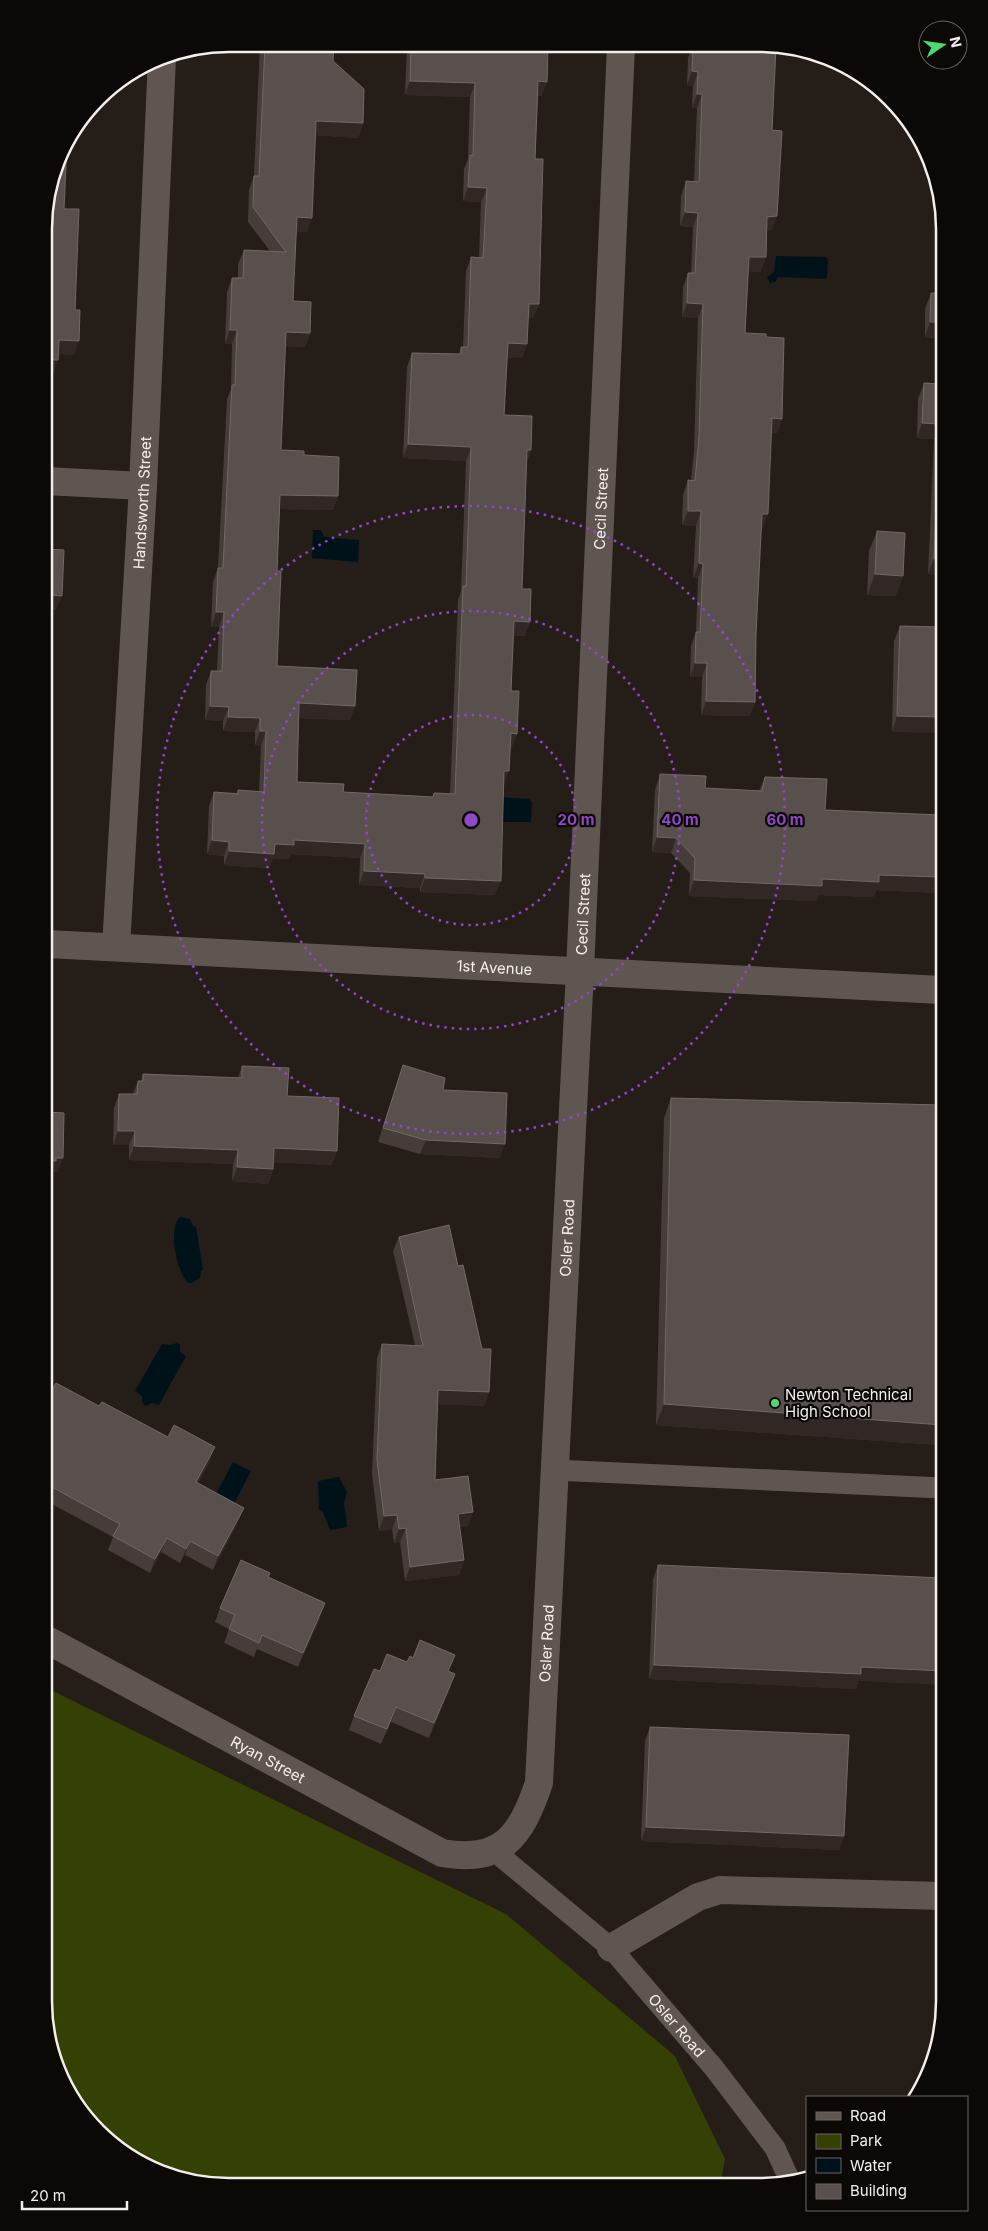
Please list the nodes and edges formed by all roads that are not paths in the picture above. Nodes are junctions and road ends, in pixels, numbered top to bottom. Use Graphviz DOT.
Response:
graph roads {
  1 [pos="622,52"];
  2 [pos="162,66"];
  3 [pos="52,481"];
  4 [pos="143,486"];
  5 [pos="52,944"];
  6 [pos="116,947"];
  7 [pos="580,971"];
  8 [pos="936,990"];
  9 [pos="555,1470"];
  10 [pos="936,1488"];
  11 [pos="52,1643"];
  12 [pos="493,1850"];
  13 [pos="936,1896"];
  14 [pos="611,1948"];
  15 [pos="788,2176"];
  1 -- 7 [label="street, Cecil Street"];
  2 -- 4 [label="street, Handsworth Street"];
  3 -- 4 [label="street"];
  4 -- 6 [label="street, Handsworth Street"];
  5 -- 6 [label="street, 1st Avenue"];
  6 -- 7 [label="street, 1st Avenue"];
  7 -- 8 [label="street, 1st Avenue"];
  7 -- 9 [label="street, Osler Road"];
  9 -- 10 [label="lane"];
  9 -- 12 [label="street, Osler Road"];
  11 -- 12 [label="street, Ryan Street"];
  12 -- 14 [label="lane, Osler Road"];
  13 -- 14 [label="street"];
  14 -- 15 [label="lane, Osler Road"];
}
